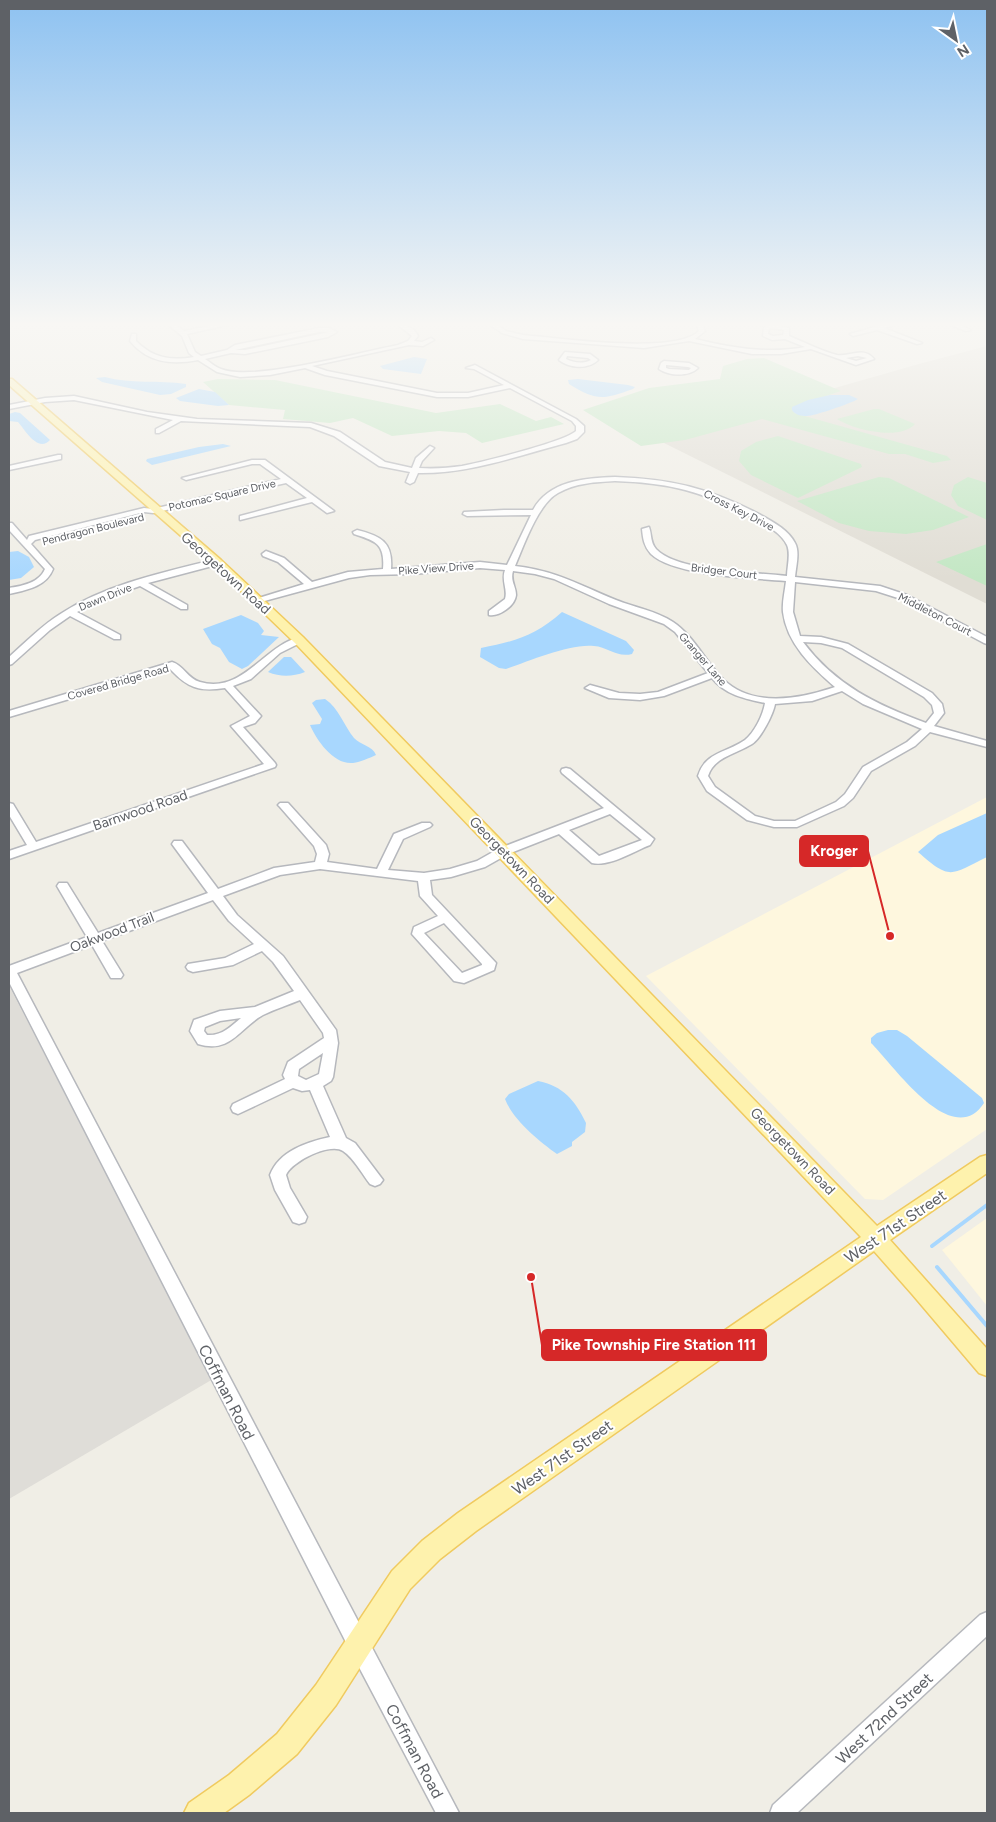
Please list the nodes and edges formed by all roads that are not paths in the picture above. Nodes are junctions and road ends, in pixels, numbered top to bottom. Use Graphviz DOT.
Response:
graph roads {
  1 [pos="41,409"];
  2 [pos="132,409"];
  3 [pos="553,409"];
  4 [pos="179,419"];
  5 [pos="159,431"];
  6 [pos="430,448"];
  7 [pos="58,457"];
  8 [pos="9,468"];
  9 [pos="414,470"];
  10 [pos="186,478"];
  11 [pos="288,480"];
  12 [pos="410,482"];
  13 [pos="314,499"];
  14 [pos="155,510"];
  15 [pos="330,511"];
  16 [pos="536,513"];
  17 [pos="467,514"];
  18 [pos="243,518"];
  19 [pos="9,524"];
  20 [pos="646,529"];
  21 [pos="357,532"];
  22 [pos="28,543"];
  23 [pos="266,554"];
  24 [pos="217,562"];
  25 [pos="511,569"];
  26 [pos="388,571"];
  27 [pos="792,579"];
  28 [pos="141,583"];
  29 [pos="310,585"];
  30 [pos="9,591"];
  31 [pos="257,600"];
  32 [pos="184,607"];
  33 [pos="70,612"];
  34 [pos="492,613"];
  35 [pos="117,637"];
  36 [pos="797,639"];
  37 [pos="299,640"];
  38 [pos="987,641"];
  39 [pos="9,662"];
  40 [pos="714,675"];
  41 [pos="227,685"];
  42 [pos="843,687"];
  43 [pos="590,688"];
  44 [pos="771,701"];
  45 [pos="9,714"];
  46 [pos="928,728"];
  47 [pos="987,744"];
  48 [pos="566,771"];
  49 [pos="284,805"];
  50 [pos="9,806"];
  51 [pos="612,809"];
  52 [pos="426,825"];
  53 [pos="561,829"];
  54 [pos="178,844"];
  55 [pos="33,846"];
  56 [pos="504,852"];
  57 [pos="9,855"];
  58 [pos="320,865"];
  59 [pos="381,873"];
  60 [pos="424,876"];
  61 [pos="63,886"];
  62 [pos="215,894"];
  63 [pos="446,918"];
  64 [pos="94,938"];
  65 [pos="264,946"];
  66 [pos="193,967"];
  67 [pos="9,970"];
  68 [pos="116,975"];
  69 [pos="303,993"];
  70 [pos="257,1012"];
  71 [pos="331,1040"];
  72 [pos="294,1081"];
  73 [pos="315,1085"];
  74 [pos="238,1108"];
  75 [pos="340,1142"];
  76 [pos="987,1163"];
  77 [pos="375,1180"];
  78 [pos="299,1217"];
  79 [pos="876,1239"];
  80 [pos="987,1366"];
  81 [pos="987,1622"];
  82 [pos="358,1645"];
  83 [pos="199,1813"];
  84 [pos="448,1813"];
  85 [pos="781,1813"];
  1 -- 14 [label="main road, Georgetown Road"];
  2 -- 4 [label="street"];
  3 -- 9 [label="street"];
  4 -- 5 [label="street"];
  4 -- 9 [label="street"];
  6 -- 9 [label="street"];
  7 -- 8 [label="street"];
  9 -- 12 [label="street"];
  10 -- 11 [label="street"];
  11 -- 13 [label="street"];
  11 -- 14 [label="street, Potomac Square Drive"];
  13 -- 15 [label="street"];
  13 -- 18 [label="street"];
  14 -- 22 [label="street, Pendragon Boulevard"];
  14 -- 24 [label="main road, Georgetown Road"];
  16 -- 17 [label="street"];
  16 -- 25 [label="street"];
  16 -- 27 [label="street, Cross Key Drive"];
  19 -- 22 [label="street"];
  20 -- 27 [label="street, Bridger Court"];
  21 -- 26 [label="street"];
  22 -- 30 [label="street, Pendragon Boulevard"];
  23 -- 29 [label="street"];
  24 -- 28 [label="street, Dawn Drive"];
  24 -- 31 [label="main road, Georgetown Road"];
  25 -- 26 [label="street, Pike View Drive"];
  25 -- 34 [label="street"];
  25 -- 40 [label="street, Granger Lane"];
  26 -- 29 [label="street, Pike View Drive"];
  27 -- 36 [label="street, Cross Key Drive"];
  27 -- 38 [label="street, Middleton Court"];
  28 -- 32 [label="street"];
  28 -- 33 [label="street, Dawn Drive"];
  29 -- 31 [label="street, Pike View Drive"];
  31 -- 37 [label="main road, Georgetown Road"];
  33 -- 35 [label="street"];
  33 -- 39 [label="street, Dawn Drive"];
  36 -- 42 [label="street, Cross Key Drive"];
  36 -- 46 [label="street"];
  37 -- 41 [label="street, Covered Bridge Road"];
  37 -- 56 [label="main road, Georgetown Road"];
  40 -- 43 [label="street"];
  40 -- 44 [label="street, Granger Lane"];
  41 -- 45 [label="street, Covered Bridge Road"];
  41 -- 55 [label="street, Barnwood Road"];
  42 -- 44 [label="street, Granger Lane"];
  42 -- 46 [label="street, Cross Key Drive"];
  44 -- 46 [label="street"];
  46 -- 47 [label="street, Cross Key Drive"];
  48 -- 51 [label="street"];
  49 -- 58 [label="street"];
  50 -- 55 [label="street"];
  51 -- 53 [label="street, Oakwood Trail"];
  51 -- 53 [label="street"];
  52 -- 59 [label="street"];
  53 -- 56 [label="street, Oakwood Trail"];
  54 -- 62 [label="street"];
  55 -- 57 [label="street, Barnwood Road"];
  56 -- 60 [label="street, Oakwood Trail"];
  56 -- 79 [label="main road, Georgetown Road"];
  58 -- 59 [label="street, Oakwood Trail"];
  58 -- 62 [label="street, Oakwood Trail"];
  59 -- 60 [label="street, Oakwood Trail"];
  60 -- 63 [label="street"];
  61 -- 64 [label="street"];
  62 -- 64 [label="street, Oakwood Trail"];
  62 -- 65 [label="street"];
  63 -- 63 [label="street"];
  64 -- 67 [label="street, Oakwood Trail"];
  64 -- 68 [label="street"];
  65 -- 66 [label="street"];
  65 -- 69 [label="street"];
  67 -- 82 [label="street, Coffman Road"];
  69 -- 70 [label="street"];
  69 -- 71 [label="street"];
  71 -- 72 [label="street"];
  71 -- 73 [label="street"];
  72 -- 73 [label="street"];
  72 -- 74 [label="street"];
  73 -- 75 [label="street"];
  75 -- 77 [label="street"];
  75 -- 78 [label="street"];
  76 -- 79 [label="main road, West 71st Street"];
  79 -- 80 [label="main road, Georgetown Road"];
  79 -- 82 [label="main road, West 71st Street"];
  81 -- 85 [label="street, West 72nd Street"];
  82 -- 83 [label="main road, West 71st Street"];
  82 -- 84 [label="street, Coffman Road"];
}
